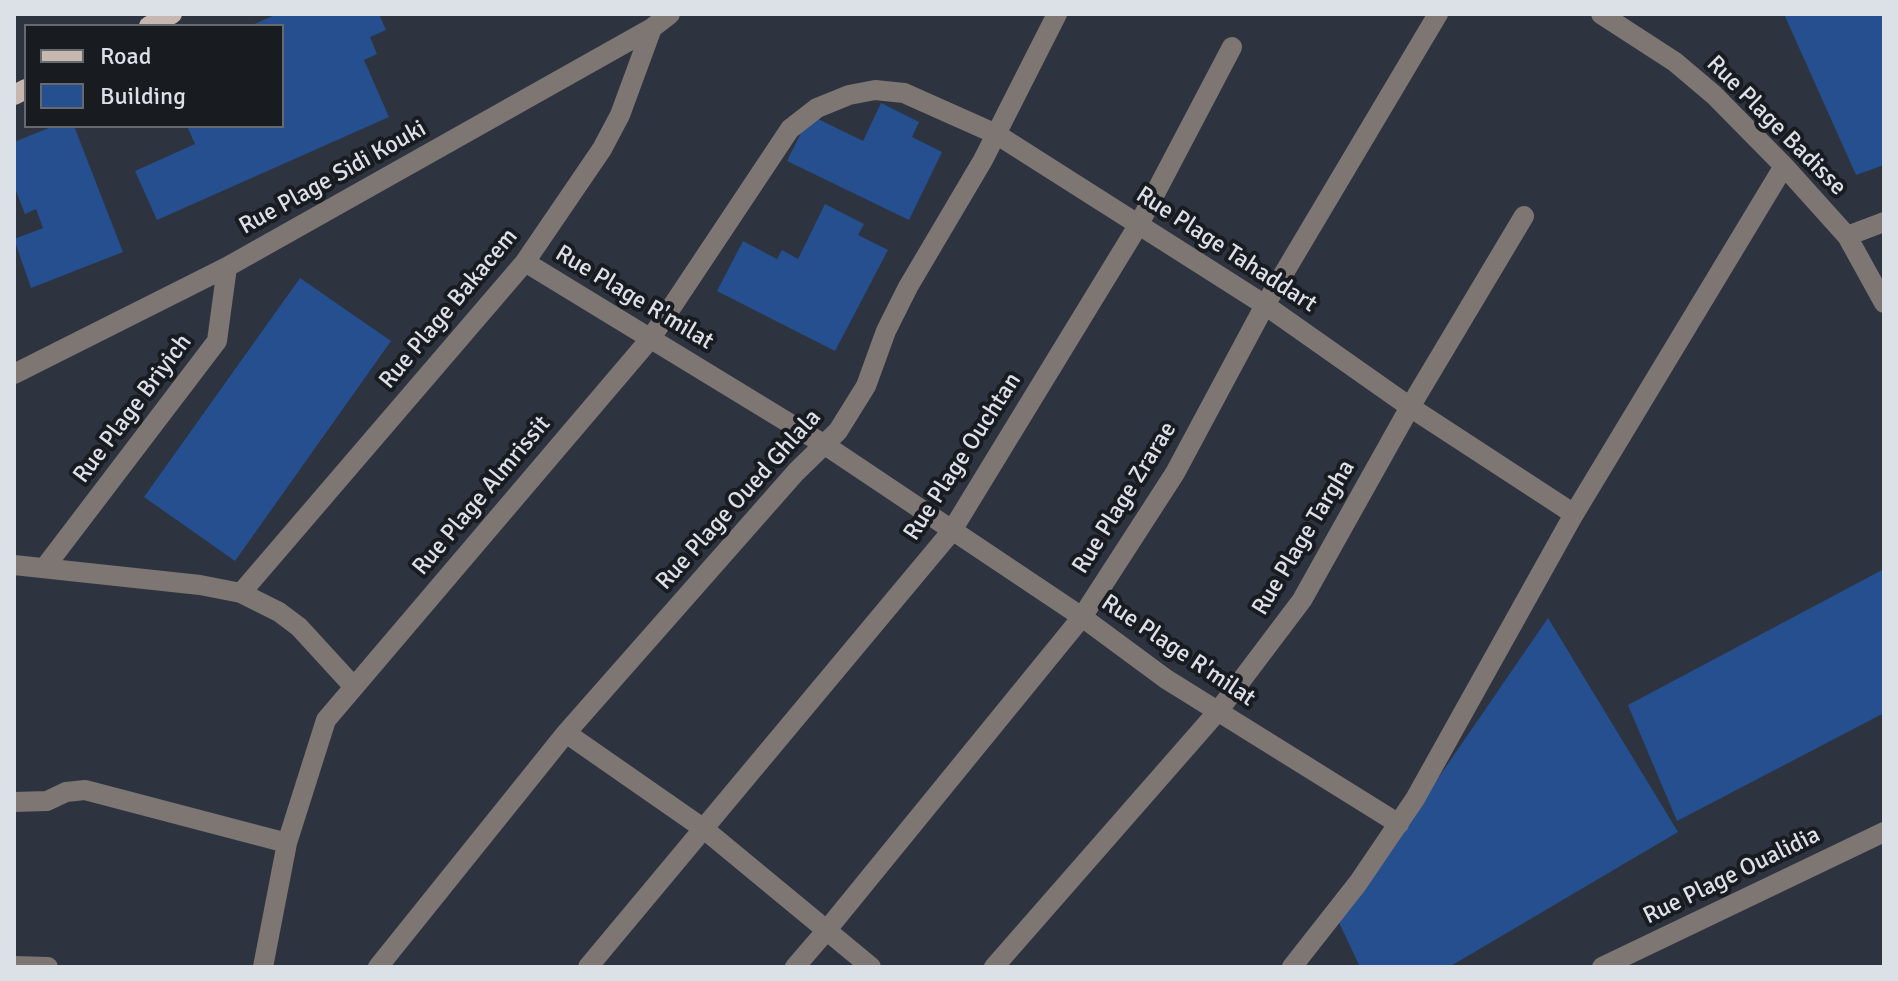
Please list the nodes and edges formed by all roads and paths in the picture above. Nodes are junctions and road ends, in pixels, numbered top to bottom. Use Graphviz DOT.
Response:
graph roads {
  1 [pos="172,14"];
  2 [pos="670,14"];
  3 [pos="1057,14"];
  4 [pos="1438,14"];
  5 [pos="1601,14"];
  6 [pos="153,24"];
  7 [pos="652,28"];
  8 [pos="1232,47"];
  9 [pos="828,103"];
  10 [pos="996,134"];
  11 [pos="1784,166"];
  12 [pos="1524,216"];
  13 [pos="1884,222"];
  14 [pos="1139,224"];
  15 [pos="1847,236"];
  16 [pos="525,262"];
  17 [pos="227,267"];
  18 [pos="1884,303"];
  19 [pos="1265,305"];
  20 [pos="651,338"];
  21 [pos="14,374"];
  22 [pos="1410,407"];
  23 [pos="825,445"];
  24 [pos="1574,514"];
  25 [pos="951,532"];
  26 [pos="14,565"];
  27 [pos="45,567"];
  28 [pos="241,593"];
  29 [pos="1082,617"];
  30 [pos="354,687"];
  31 [pos="1219,710"];
  32 [pos="566,733"];
  33 [pos="14,802"];
  34 [pos="1399,824"];
  35 [pos="704,829"];
  36 [pos="1884,832"];
  37 [pos="287,843"];
  38 [pos="826,931"];
  39 [pos="14,966"];
  40 [pos="48,967"];
  41 [pos="263,967"];
  42 [pos="378,967"];
  43 [pos="588,967"];
  44 [pos="795,967"];
  45 [pos="871,967"];
  46 [pos="994,967"];
  47 [pos="1292,967"];
  48 [pos="1602,967"];
  1 -- 6 [label="main road"];
  2 -- 7 [label="street, Rue Plage Sidi Kouki"];
  3 -- 10 [label="street, Rue Plage Oued Ghlala"];
  4 -- 19 [label="street, Rue Plage Zrarae"];
  5 -- 11 [label="street, Rue Plage Badisse"];
  7 -- 16 [label="street, Rue Plage Bakacem"];
  7 -- 17 [label="street, Rue Plage Sidi Kouki"];
  8 -- 14 [label="street, Rue Plage Ouchtan"];
  9 -- 10 [label="street, Rue Plage Tahaddart"];
  9 -- 20 [label="street, Rue Plage Almrissit"];
  10 -- 14 [label="street, Rue Plage Tahaddart"];
  10 -- 23 [label="street, Rue Plage Oued Ghlala"];
  11 -- 15 [label="street, Rue Plage Badisse"];
  11 -- 24 [label="street"];
  12 -- 22 [label="street, Rue Plage Targha"];
  13 -- 15 [label="street"];
  14 -- 19 [label="street, Rue Plage Tahaddart"];
  14 -- 25 [label="street, Rue Plage Ouchtan"];
  15 -- 18 [label="street, Rue Plage Badisse"];
  16 -- 20 [label="street, Rue Plage R'milat"];
  16 -- 28 [label="street, Rue Plage Bakacem"];
  17 -- 21 [label="street, Rue Plage Sidi Kouki"];
  17 -- 27 [label="street, Rue Plage Briyich"];
  19 -- 22 [label="street, Rue Plage Tahaddart"];
  19 -- 29 [label="street, Rue Plage Zrarae"];
  20 -- 23 [label="street, Rue Plage R'milat"];
  20 -- 30 [label="street, Rue Plage Almrissit"];
  22 -- 24 [label="street, Rue Plage Tahaddart"];
  22 -- 31 [label="street, Rue Plage Targha"];
  23 -- 25 [label="street, Rue Plage R'milat"];
  23 -- 32 [label="street, Rue Plage Oued Ghlala"];
  24 -- 34 [label="street"];
  25 -- 29 [label="street, Rue Plage R'milat"];
  25 -- 35 [label="street, Rue Plage Ouchtan"];
  26 -- 27 [label="street"];
  27 -- 28 [label="street"];
  28 -- 30 [label="street"];
  29 -- 31 [label="street, Rue Plage R'milat"];
  29 -- 38 [label="street, Rue Plage Zrarae"];
  30 -- 37 [label="street, Rue Plage Almrissit"];
  31 -- 34 [label="street, Rue Plage R'milat"];
  31 -- 46 [label="street, Rue Plage Targha"];
  32 -- 35 [label="street"];
  32 -- 42 [label="street, Rue Plage Oued Ghlala"];
  33 -- 37 [label="street"];
  34 -- 47 [label="street"];
  35 -- 38 [label="street"];
  35 -- 43 [label="street, Rue Plage Ouchtan"];
  36 -- 48 [label="street, Rue Plage Oualidia"];
  37 -- 41 [label="street, Rue Plage Almrissit"];
  38 -- 44 [label="street, Rue Plage Zrarae"];
  38 -- 45 [label="street"];
  39 -- 40 [label="street"];
}
